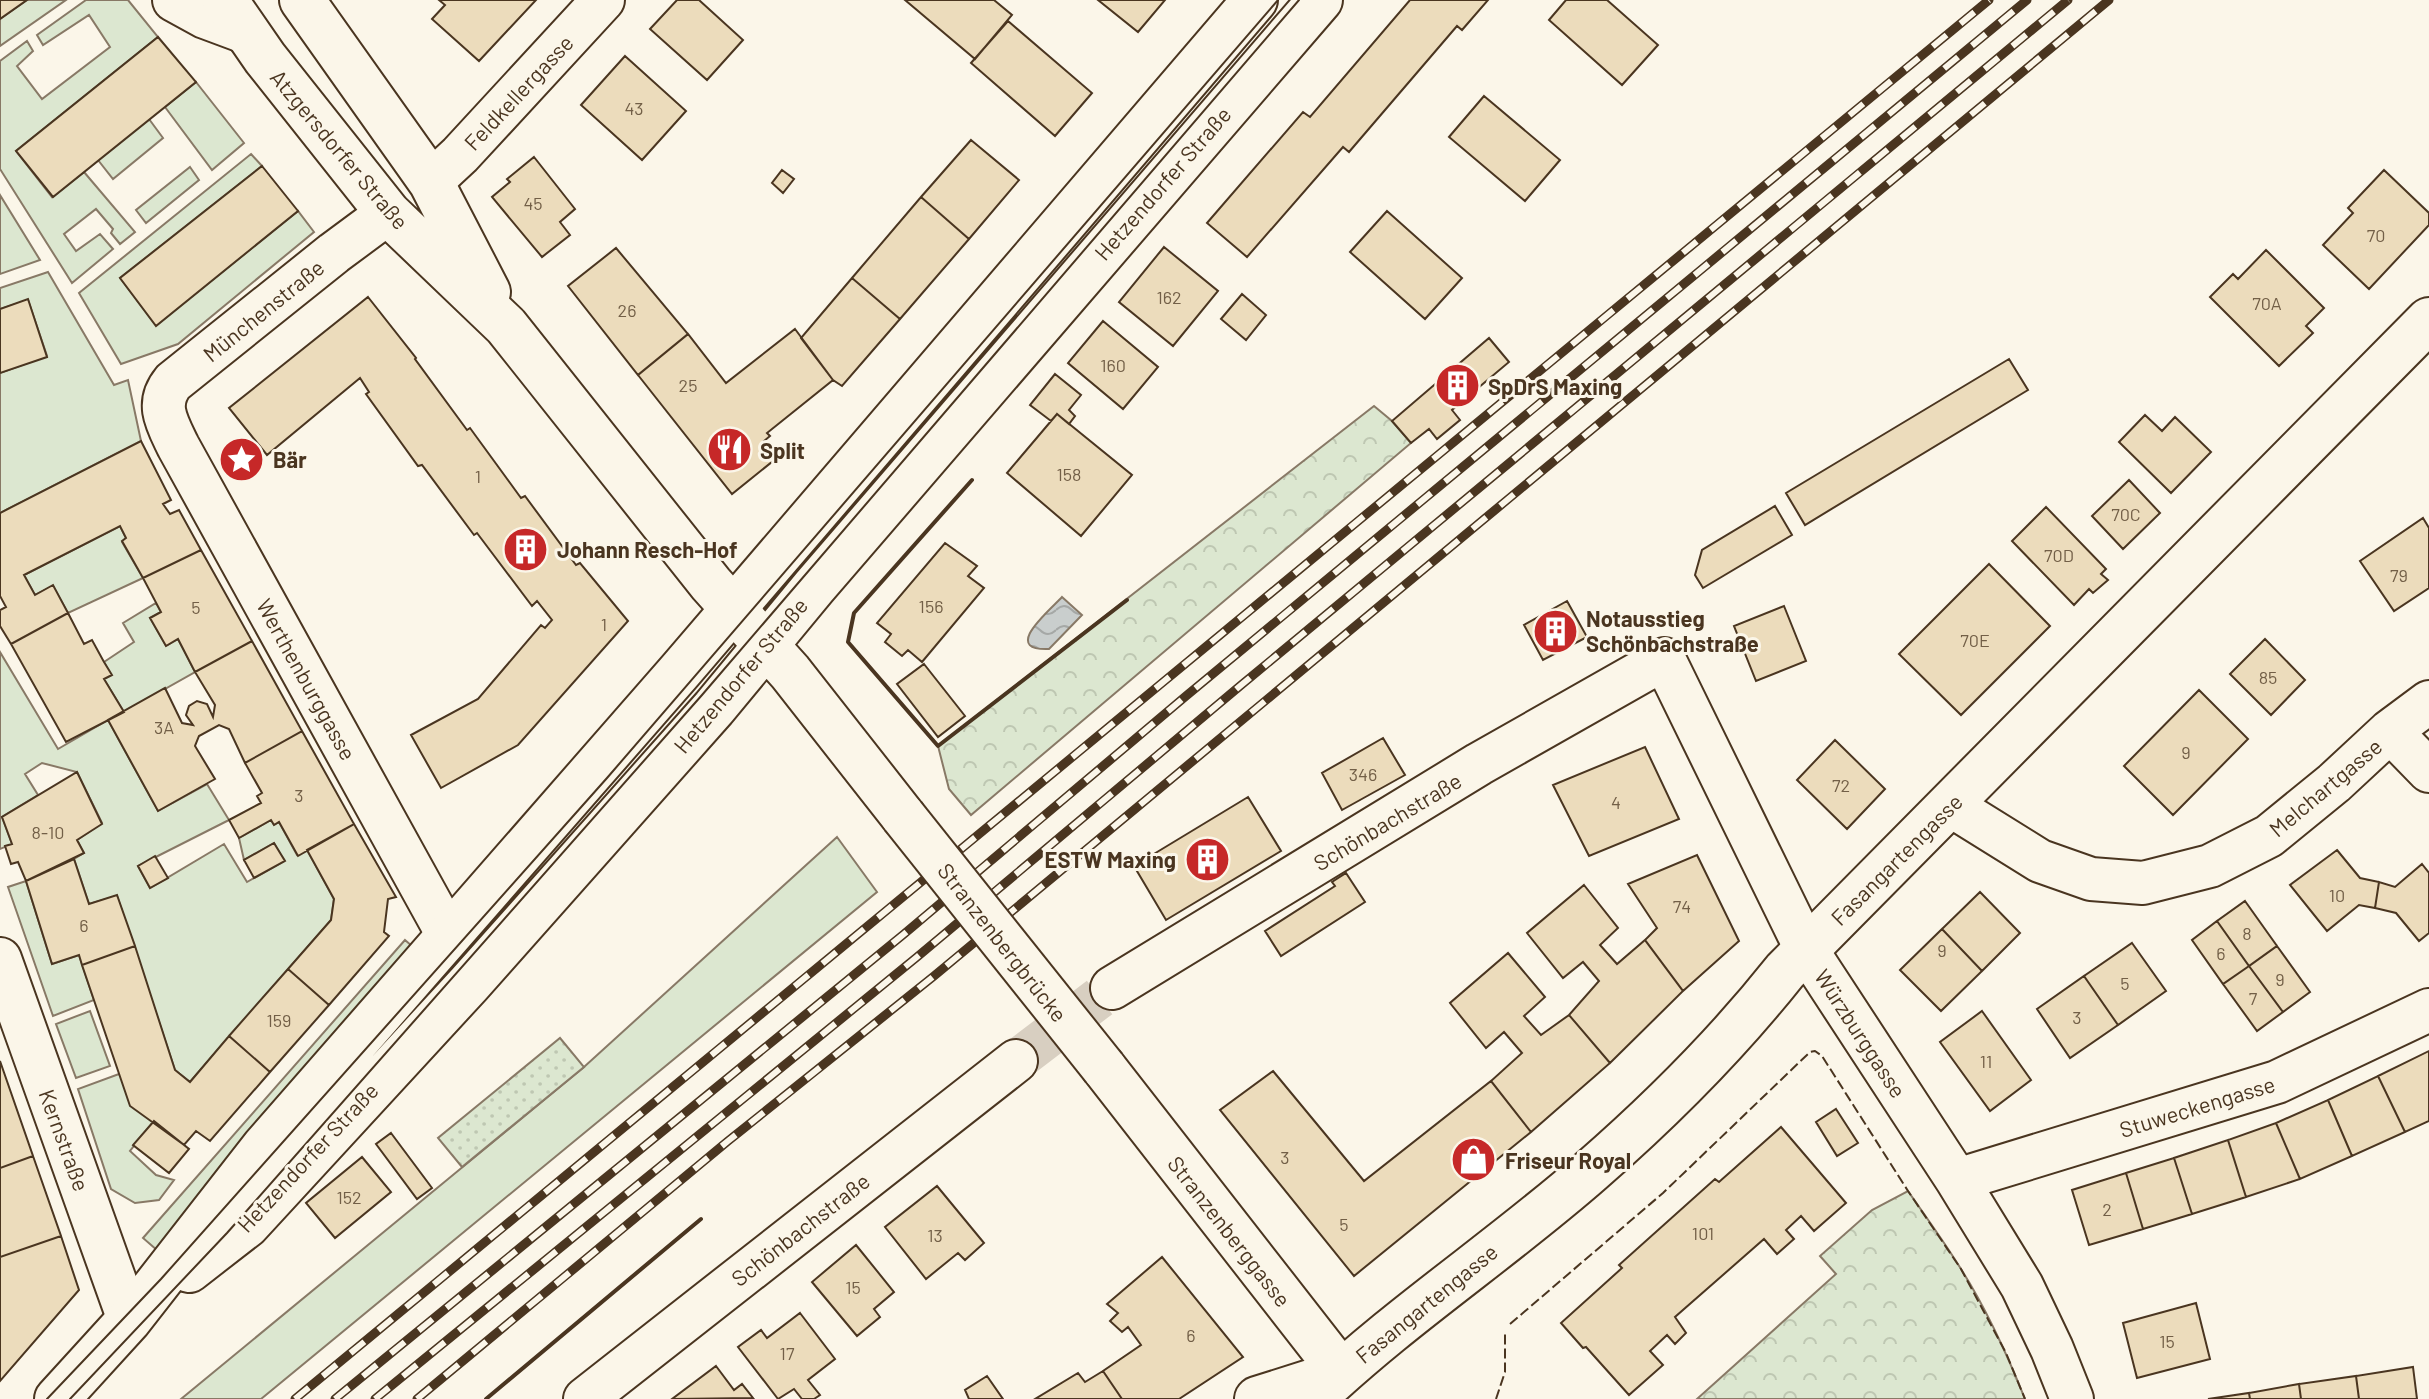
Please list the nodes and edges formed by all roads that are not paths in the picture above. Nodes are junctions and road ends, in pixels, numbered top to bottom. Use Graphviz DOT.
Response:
graph roads {
  1 [pos="174,0"];
  2 [pos="603,0"];
  3 [pos="1255,0"];
  4 [pos="1320,0"];
  5 [pos="304,1"];
  6 [pos="236,17"];
  7 [pos="431,182"];
  8 [pos="388,213"];
  9 [pos="2429,320"];
  10 [pos="506,326"];
  11 [pos="167,423"];
  12 [pos="733,609"];
  13 [pos="766,645"];
  14 [pos="1664,659"];
  15 [pos="2429,702"];
  16 [pos="2390,731"];
  17 [pos="2429,771"];
  18 [pos="1950,805"];
  19 [pos="448,935"];
  20 [pos="1806,949"];
  21 [pos="0,959"];
  22 [pos="1112,988"];
  23 [pos="2429,1010"];
  24 [pos="1016,1061"];
  25 [pos="1104,1068"];
  26 [pos="1957,1180"];
  27 [pos="129,1320"];
  28 [pos="1333,1390"];
  29 [pos="57,1399"];
  30 [pos="585,1399"];
  31 [pos="1257,1399"];
  32 [pos="2072,1399"];
  1 -- 6 [label="street, Atzgersdorfer Straße"];
  2 -- 7 [label="street, Feldkellergasse"];
  3 -- 12 [label="main road, Hetzendorfer Straße"];
  4 -- 13 [label="main road, Hetzendorfer Straße"];
  5 -- 7 [label="main road, Atzgersdorfer Straße"];
  6 -- 8 [label="main road, Atzgersdorfer Straße"];
  7 -- 10 [label="main road, Atzgersdorfer Straße"];
  8 -- 10 [label="main road, Atzgersdorfer Straße"];
  8 -- 11 [label="street, Münchenstraße"];
  9 -- 18 [label="main road, Fasangartengasse"];
  10 -- 12 [label="main road, Atzgersdorfer Straße"];
  11 -- 19 [label="street, Werthenburggasse"];
  12 -- 13 [label="main road"];
  12 -- 19 [label="main road, Hetzendorfer Straße"];
  13 -- 25 [label="main road, Stranzenbergbrücke, bridge"];
  13 -- 27 [label="main road, Hetzendorfer Straße"];
  14 -- 20 [label="street, Würzburggasse"];
  14 -- 22 [label="street, Schönbachstraße"];
  15 -- 16 [label="street, Melchartgasse"];
  16 -- 17 [label="street"];
  16 -- 18 [label="street, Melchartgasse"];
  18 -- 20 [label="main road, Fasangartengasse"];
  19 -- 27 [label="main road, Hetzendorfer Straße"];
  20 -- 26 [label="street, Würzburggasse"];
  20 -- 28 [label="main road, Fasangartengasse"];
  21 -- 27 [label="street, Kernstraße"];
  23 -- 26 [label="street, Stuweckengasse"];
  24 -- 30 [label="street, Schönbachstraße"];
  25 -- 28 [label="main road, Stranzenberggasse"];
  26 -- 32 [label="street, Würzburggasse"];
  27 -- 29 [label="main road, Hetzendorfer Straße"];
  28 -- 31 [label="main road, Fasangartengasse"];
}
